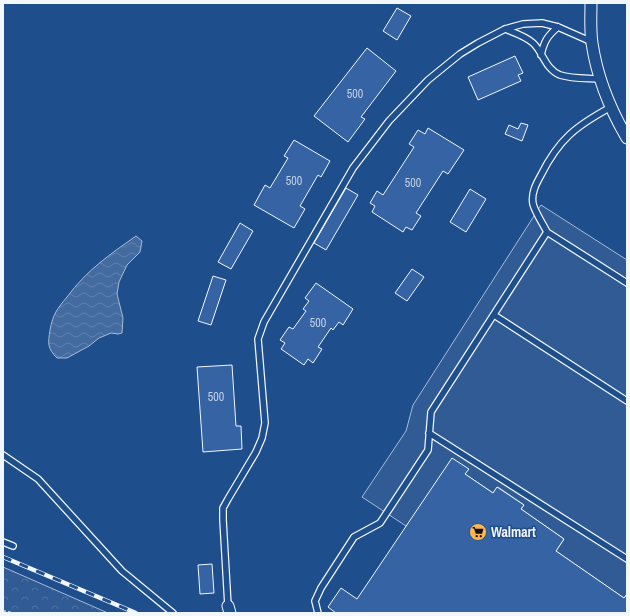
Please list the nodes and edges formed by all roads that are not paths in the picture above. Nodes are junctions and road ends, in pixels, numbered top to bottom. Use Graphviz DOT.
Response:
graph roads {
  1 [pos="591,3"];
  2 [pos="558,27"];
  3 [pos="505,29"];
  4 [pos="592,42"];
  5 [pos="541,56"];
  6 [pos="600,79"];
  7 [pos="611,108"];
  8 [pos="627,138"];
  9 [pos="547,232"];
  10 [pos="627,283"];
  11 [pos="494,315"];
  12 [pos="627,401"];
  13 [pos="429,433"];
  14 [pos="3,455"];
  15 [pos="3,542"];
  16 [pos="13,546"];
  17 [pos="627,559"];
  18 [pos="229,609"];
  19 [pos="173,613"];
  20 [pos="318,613"];
  1 -- 4 [label="street"];
  2 -- 3 [label="lane"];
  2 -- 4 [label="lane"];
  2 -- 5 [label="lane"];
  3 -- 5 [label="lane"];
  3 -- 18 [label="lane"];
  4 -- 6 [label="street"];
  5 -- 6 [label="lane"];
  6 -- 7 [label="street"];
  7 -- 8 [label="street"];
  7 -- 9 [label="lane"];
  9 -- 10 [label="lane"];
  9 -- 11 [label="lane"];
  11 -- 12 [label="lane"];
  11 -- 13 [label="lane"];
  13 -- 17 [label="lane"];
  13 -- 20 [label="lane"];
  14 -- 19 [label="lane"];
  15 -- 16 [label="lane"];
}
